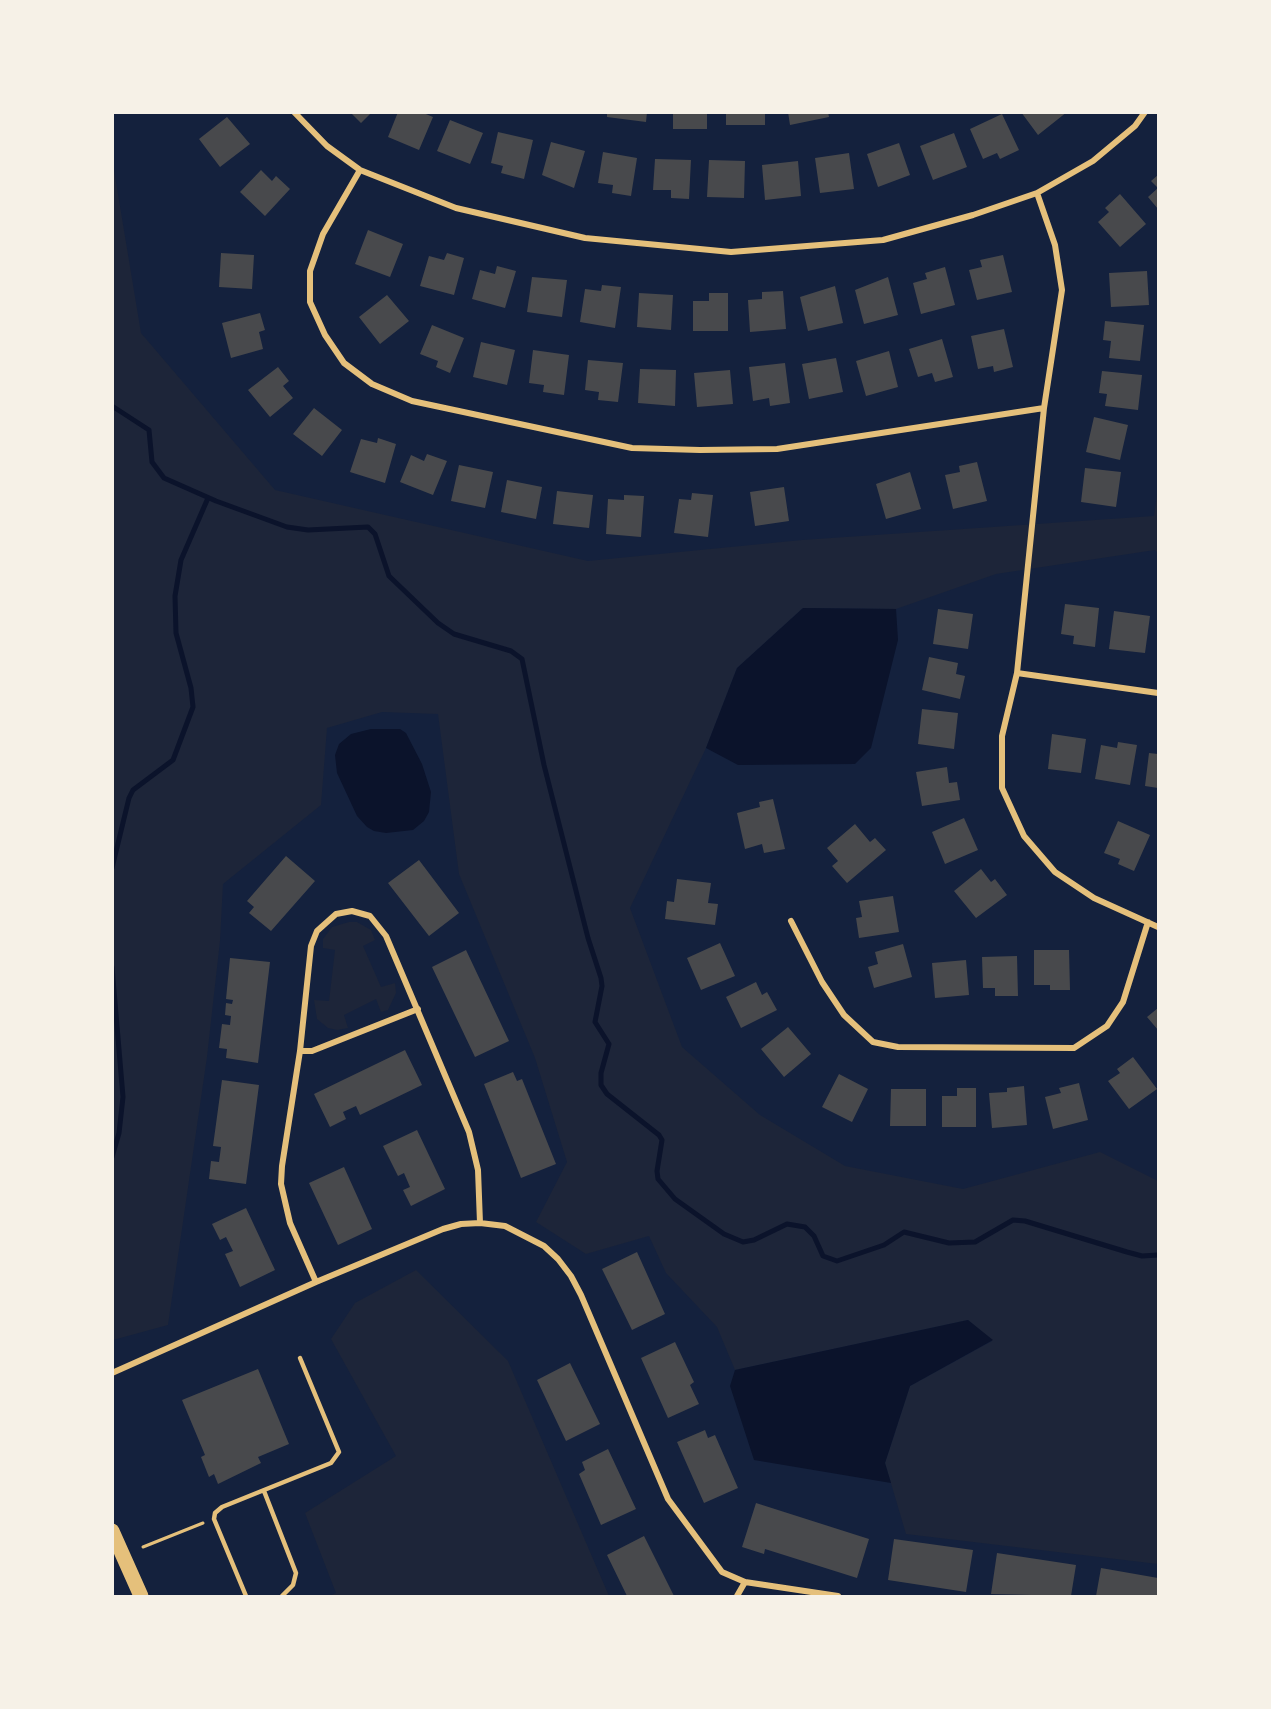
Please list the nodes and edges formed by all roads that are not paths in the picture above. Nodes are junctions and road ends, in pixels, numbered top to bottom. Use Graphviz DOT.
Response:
graph roads {
  1 [pos="294,112"];
  2 [pos="1145,112"];
  3 [pos="360,170"];
  4 [pos="1037,193"];
  5 [pos="1044,408"];
  6 [pos="1017,673"];
  7 [pos="1158,693"];
  8 [pos="791,921"];
  9 [pos="1148,922"];
  10 [pos="1158,927"];
  11 [pos="418,1010"];
  12 [pos="300,1051"];
  13 [pos="480,1223"];
  14 [pos="316,1282"];
  15 [pos="300,1358"];
  16 [pos="112,1373"];
  17 [pos="264,1491"];
  18 [pos="112,1531"];
  19 [pos="745,1582"];
  20 [pos="141,1596"];
  21 [pos="246,1596"];
  22 [pos="282,1596"];
  23 [pos="737,1596"];
  24 [pos="838,1596"];
  1 -- 3 [label="street"];
  2 -- 4 [label="street"];
  3 -- 4 [label="street"];
  3 -- 5 [label="street"];
  4 -- 5 [label="street"];
  5 -- 6 [label="street"];
  6 -- 7 [label="street"];
  6 -- 9 [label="street"];
  8 -- 9 [label="street"];
  9 -- 10 [label="street"];
  11 -- 12 [label="street"];
  11 -- 12 [label="street"];
  11 -- 13 [label="street"];
  12 -- 14 [label="street"];
  13 -- 14 [label="street"];
  13 -- 19 [label="street"];
  14 -- 16 [label="street"];
  15 -- 17 [label="lane"];
  17 -- 21 [label="lane"];
  17 -- 22 [label="lane"];
  18 -- 20 [label="main road"];
  19 -- 23 [label="street"];
  19 -- 24 [label="street"];
}
